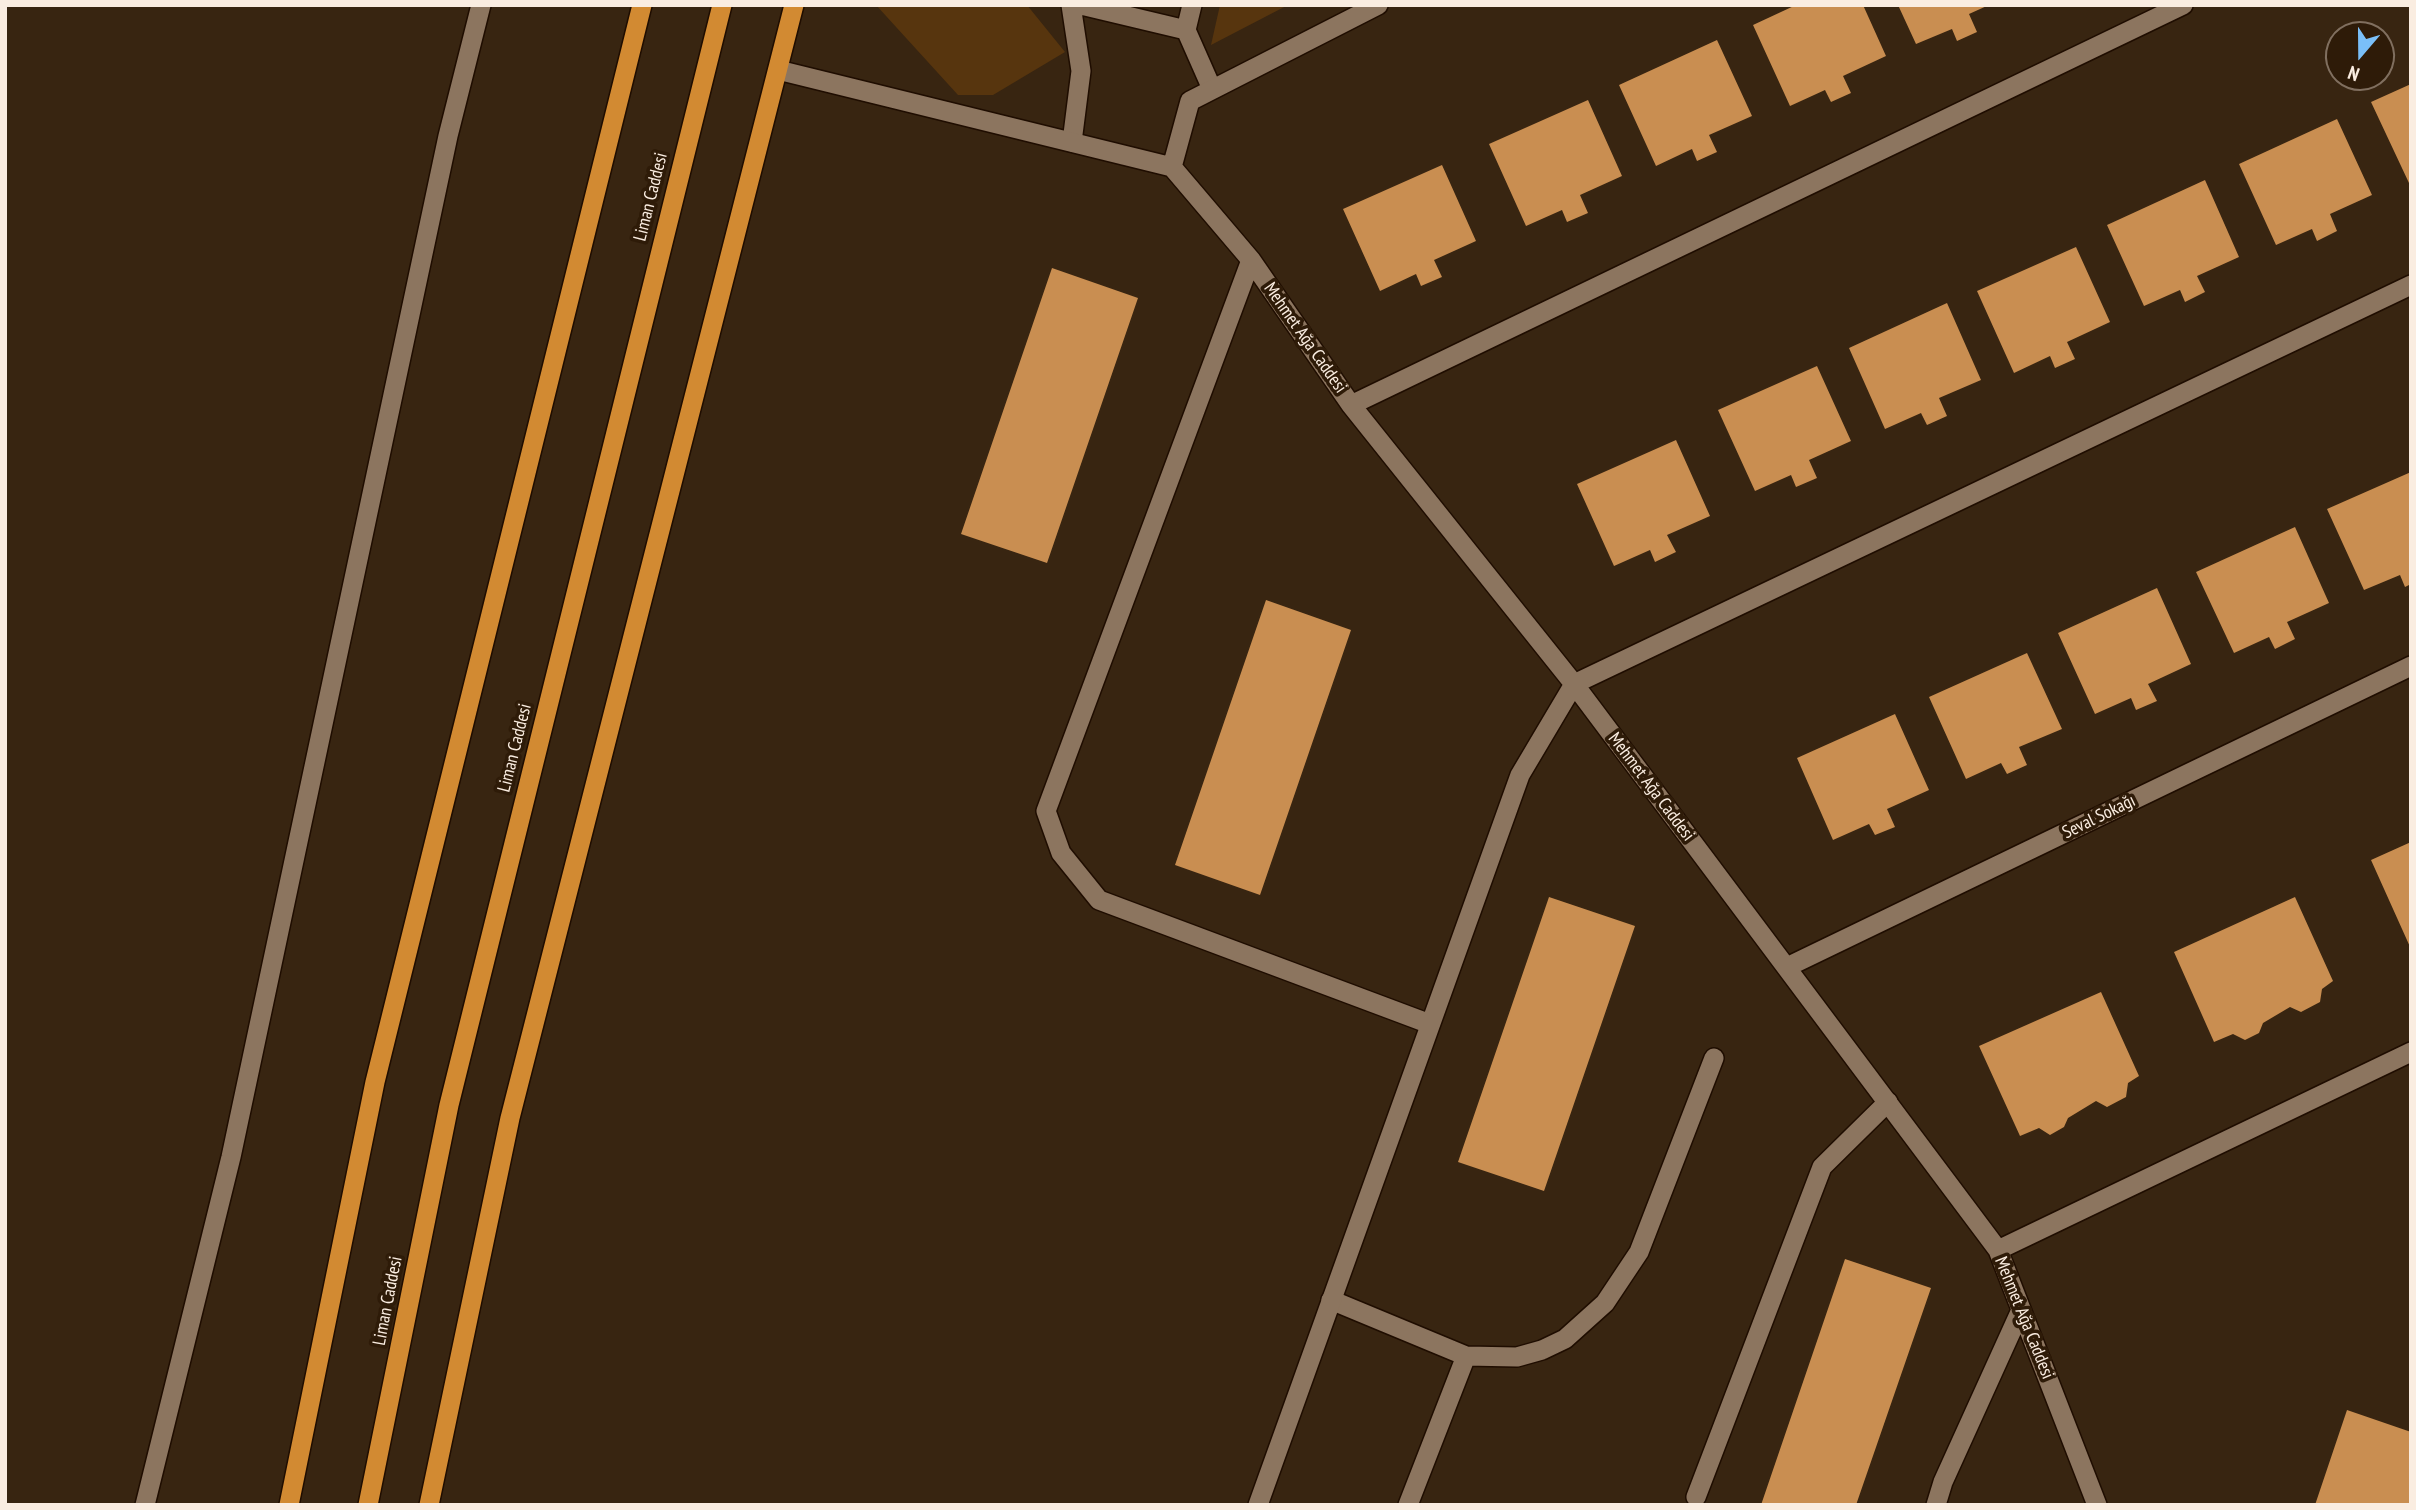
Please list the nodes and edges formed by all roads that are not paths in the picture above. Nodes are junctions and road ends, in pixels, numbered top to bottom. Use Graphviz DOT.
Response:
graph roads {
  1 [pos="481,5"];
  2 [pos="642,5"];
  3 [pos="722,5"];
  4 [pos="729,5"];
  5 [pos="794,5"];
  6 [pos="1071,5"];
  7 [pos="1081,5"];
  8 [pos="1192,5"];
  9 [pos="1378,5"];
  10 [pos="2183,5"];
  11 [pos="714,30"];
  12 [pos="1186,30"];
  13 [pos="778,70"];
  14 [pos="1212,89"];
  15 [pos="1072,142"];
  16 [pos="1172,167"];
  17 [pos="1251,260"];
  18 [pos="2411,285"];
  19 [pos="1351,405"];
  20 [pos="2411,666"];
  21 [pos="1574,684"];
  22 [pos="1787,967"];
  23 [pos="1430,1024"];
  24 [pos="2411,1052"];
  25 [pos="1714,1058"];
  26 [pos="1888,1102"];
  27 [pos="1998,1250"];
  28 [pos="1331,1300"];
  29 [pos="2021,1310"];
  30 [pos="1466,1356"];
  31 [pos="1696,1497"];
  32 [pos="145,1505"];
  33 [pos="289,1505"];
  34 [pos="368,1505"];
  35 [pos="429,1505"];
  36 [pos="1258,1505"];
  37 [pos="1409,1505"];
  38 [pos="1936,1505"];
  39 [pos="2097,1505"];
  1 -- 32 [label="street"];
  2 -- 33 [label="highway"];
  3 -- 11 [label="highway, Liman Caddesi"];
  4 -- 11 [label="highway"];
  5 -- 13 [label="highway"];
  6 -- 15 [label="street"];
  7 -- 12 [label="street"];
  8 -- 12 [label="street"];
  9 -- 14 [label="street"];
  10 -- 19 [label="street"];
  11 -- 34 [label="highway, Liman Caddesi"];
  12 -- 14 [label="street"];
  13 -- 15 [label="street"];
  13 -- 35 [label="highway"];
  14 -- 16 [label="street"];
  15 -- 16 [label="street"];
  16 -- 17 [label="street, Mehmet Ağa Caddesi"];
  17 -- 19 [label="street, Mehmet Ağa Caddesi"];
  17 -- 23 [label="street"];
  18 -- 21 [label="street"];
  19 -- 21 [label="street, Mehmet Ağa Caddesi"];
  20 -- 22 [label="street, Seval Sokağı"];
  21 -- 22 [label="street, Mehmet Ağa Caddesi"];
  21 -- 23 [label="street"];
  22 -- 26 [label="street, Mehmet Ağa Caddesi"];
  23 -- 28 [label="street"];
  24 -- 27 [label="street"];
  25 -- 30 [label="street"];
  26 -- 27 [label="street, Mehmet Ağa Caddesi"];
  26 -- 31 [label="street"];
  27 -- 29 [label="street, Mehmet Ağa Caddesi"];
  28 -- 30 [label="street"];
  28 -- 36 [label="street"];
  29 -- 38 [label="street"];
  29 -- 39 [label="street, Mehmet Ağa Caddesi"];
  30 -- 37 [label="street"];
}
